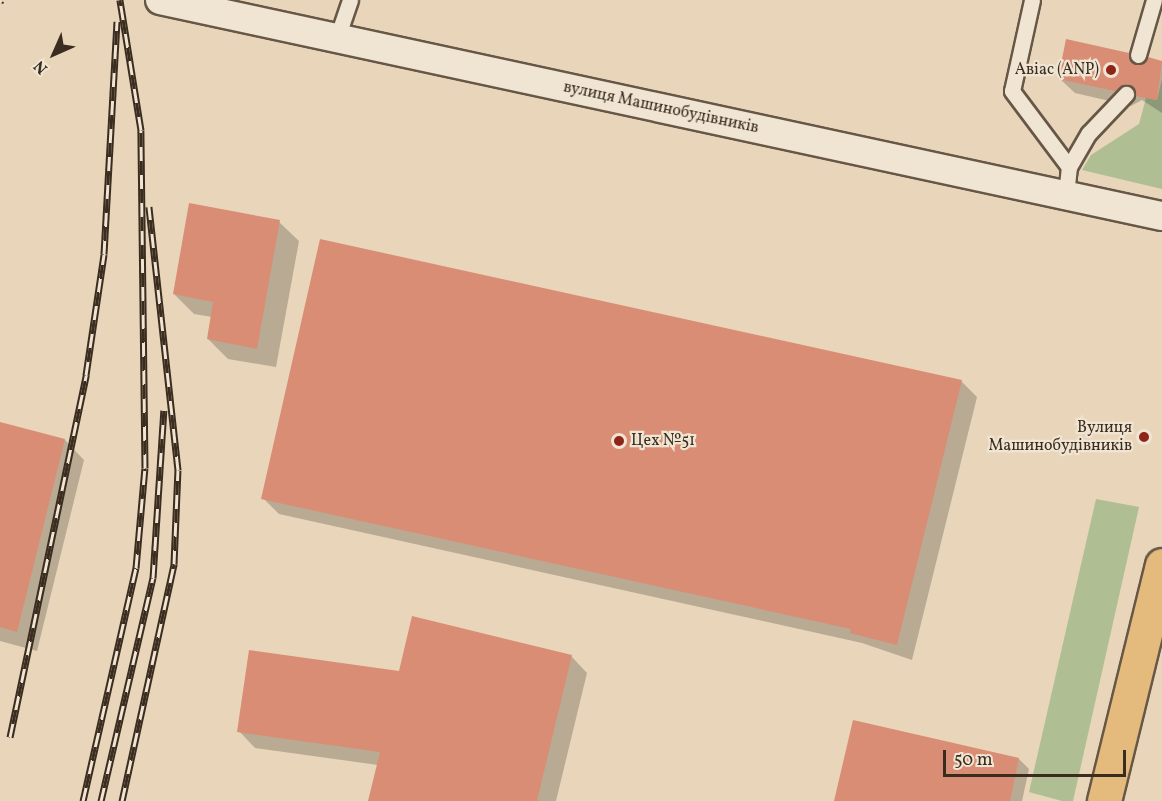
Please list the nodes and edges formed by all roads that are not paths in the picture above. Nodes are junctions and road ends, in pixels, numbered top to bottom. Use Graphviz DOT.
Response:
graph roads {
  1 [pos="160,0"];
  2 [pos="350,0"];
  3 [pos="1032,0"];
  4 [pos="1154,0"];
  5 [pos="235,8"];
  6 [pos="337,38"];
  7 [pos="1138,55"];
  8 [pos="1126,94"];
  9 [pos="1068,181"];
  10 [pos="1162,216"];
  11 [pos="1162,565"];
  12 [pos="1154,624"];
  13 [pos="1104,801"];
  1 -- 5 [label="street, вулиця Машинобудівників"];
  2 -- 6 [label="lane"];
  3 -- 9 [label="lane"];
  4 -- 7 [label="lane"];
  5 -- 6 [label="street, вулиця Машинобудівників"];
  6 -- 9 [label="street, вулиця Машинобудівників"];
  8 -- 9 [label="lane"];
  9 -- 10 [label="street, вулиця Машинобудівників"];
  11 -- 12 [label="main road"];
  12 -- 13 [label="main road"];
}
